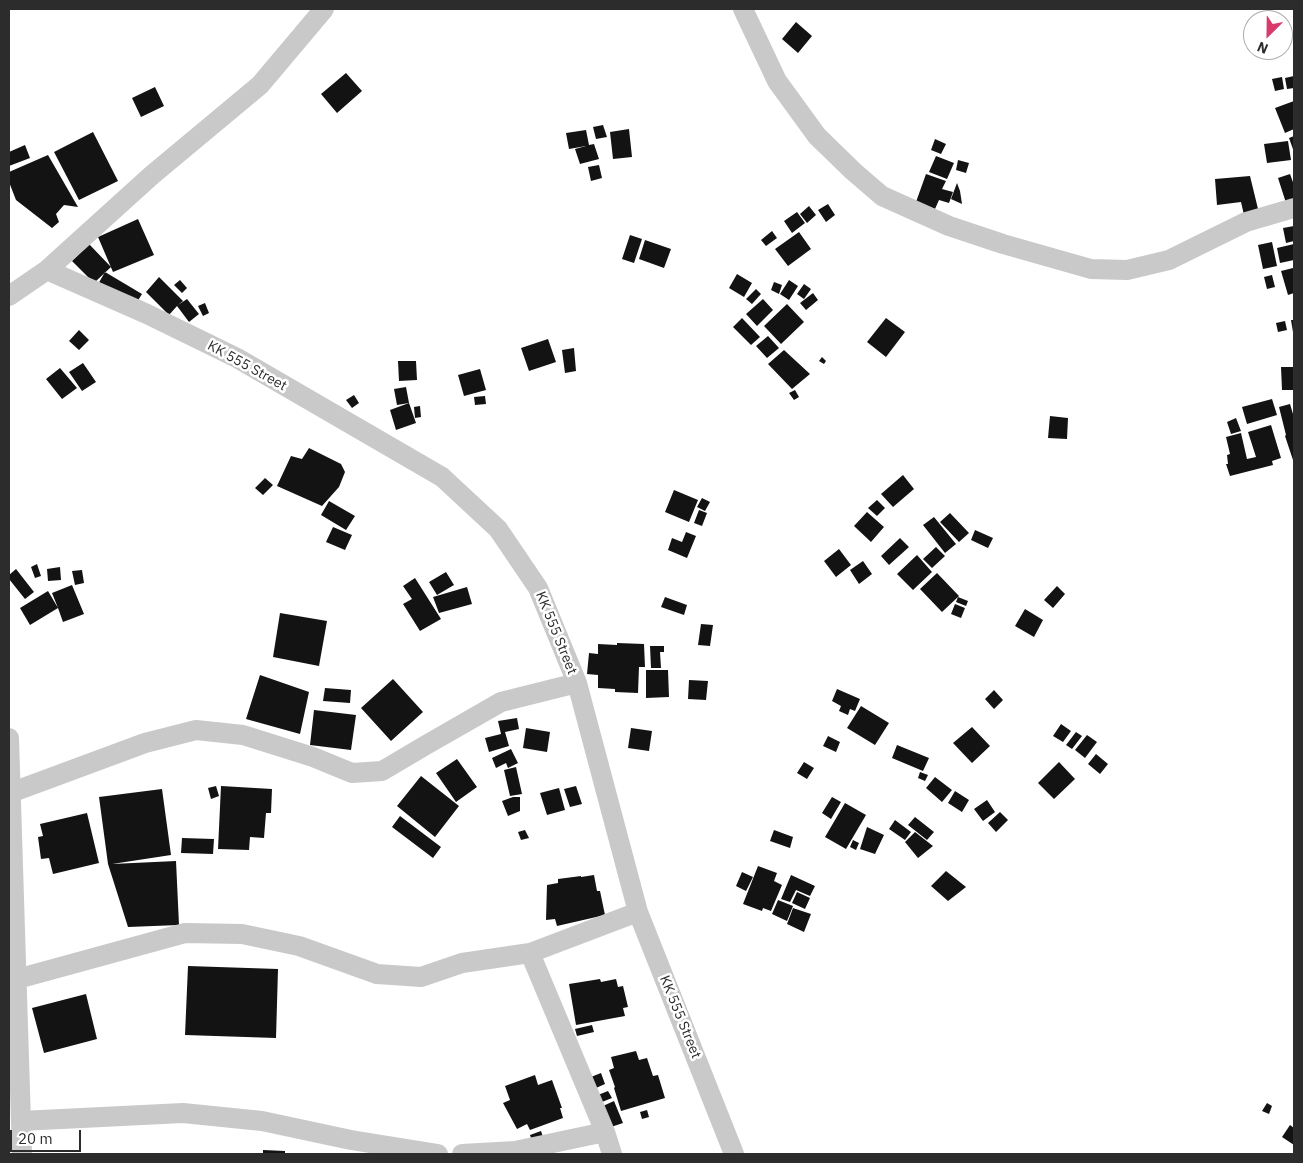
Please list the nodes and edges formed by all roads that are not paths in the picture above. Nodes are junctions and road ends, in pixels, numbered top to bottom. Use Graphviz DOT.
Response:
graph roads {
  1 [pos="324,9"];
  2 [pos="743,9"];
  3 [pos="1294,208"];
  4 [pos="47,270"];
  5 [pos="9,296"];
  6 [pos="577,683"];
  7 [pos="9,738"];
  8 [pos="10,793"];
  9 [pos="638,912"];
  10 [pos="530,952"];
  11 [pos="17,979"];
  12 [pos="21,1121"];
  13 [pos="605,1132"];
  14 [pos="22,1154"];
  15 [pos="438,1154"];
  16 [pos="462,1154"];
  17 [pos="612,1154"];
  18 [pos="734,1154"];
  1 -- 4 [label="street"];
  2 -- 3 [label="street"];
  4 -- 5 [label="street"];
  4 -- 6 [label="street, KK 555 Street"];
  6 -- 8 [label="street"];
  6 -- 9 [label="street, KK 555 Street"];
  7 -- 8 [label="street"];
  8 -- 11 [label="street"];
  9 -- 10 [label="street"];
  9 -- 18 [label="street, KK 555 Street"];
  10 -- 11 [label="street"];
  10 -- 13 [label="street"];
  11 -- 12 [label="street"];
  12 -- 14 [label="street"];
  12 -- 15 [label="street"];
  13 -- 16 [label="street"];
  13 -- 17 [label="street"];
}
